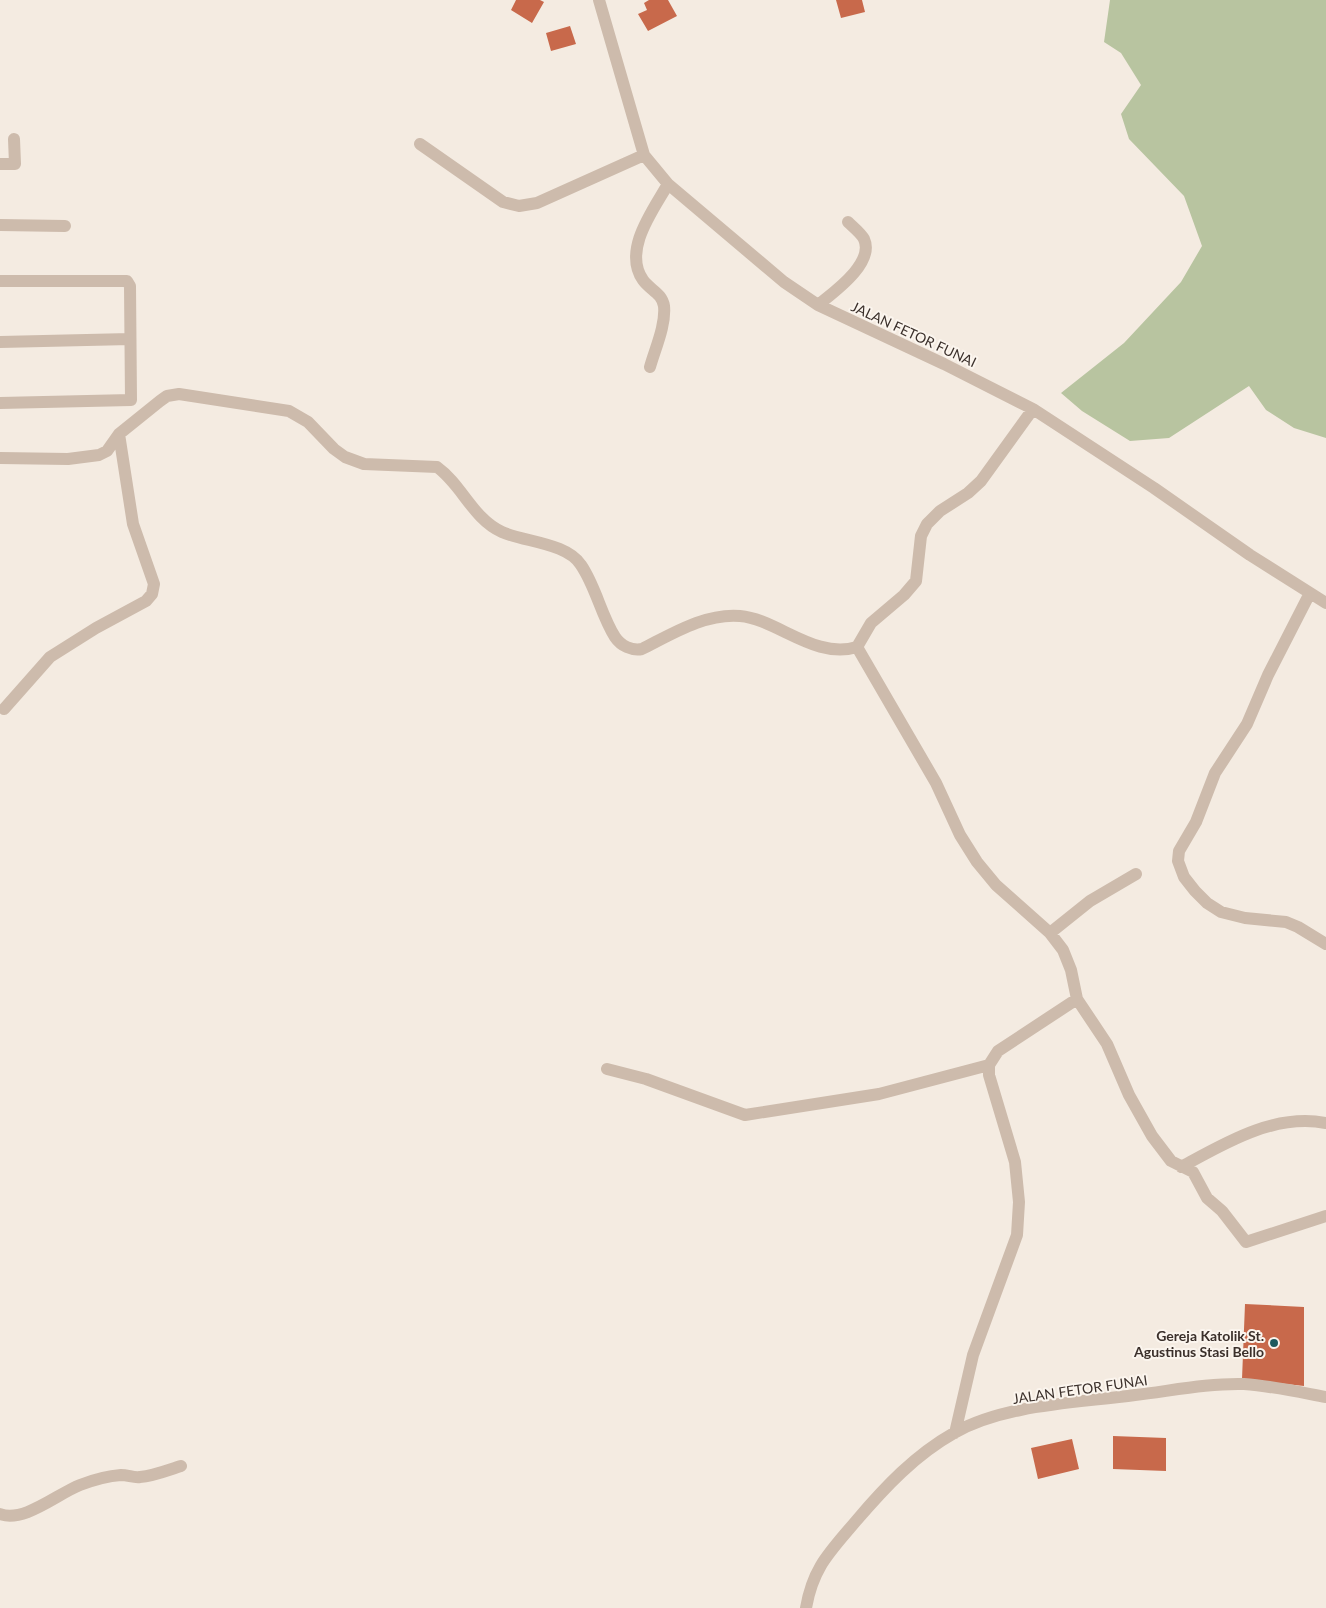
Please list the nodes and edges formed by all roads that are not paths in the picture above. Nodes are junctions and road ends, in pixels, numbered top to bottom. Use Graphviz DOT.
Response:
graph roads {
  1 [pos="599,0"];
  2 [pos="14,139"];
  3 [pos="420,144"];
  4 [pos="644,155"];
  5 [pos="0,164"];
  6 [pos="668,184"];
  7 [pos="848,222"];
  8 [pos="0,225"];
  9 [pos="65,226"];
  10 [pos="0,281"];
  11 [pos="818,305"];
  12 [pos="130,339"];
  13 [pos="0,342"];
  14 [pos="650,366"];
  15 [pos="0,403"];
  16 [pos="1033,409"];
  17 [pos="119,434"];
  18 [pos="0,458"];
  19 [pos="1310,593"];
  20 [pos="1326,603"];
  21 [pos="858,647"];
  22 [pos="4,709"];
  23 [pos="1136,874"];
  24 [pos="1050,933"];
  25 [pos="1326,944"];
  26 [pos="1077,999"];
  27 [pos="989,1065"];
  28 [pos="607,1069"];
  29 [pos="1326,1123"];
  30 [pos="1182,1166"];
  31 [pos="1326,1216"];
  32 [pos="1326,1397"];
  33 [pos="955,1433"];
  34 [pos="181,1466"];
  35 [pos="0,1514"];
  36 [pos="806,1608"];
  1 -- 4 [label="street, JALAN FETOR FUNAI"];
  2 -- 5 [label="street"];
  3 -- 4 [label="street"];
  4 -- 6 [label="street, JALAN FETOR FUNAI"];
  6 -- 11 [label="street, JALAN FETOR FUNAI"];
  6 -- 14 [label="street"];
  7 -- 11 [label="street"];
  8 -- 9 [label="street"];
  10 -- 12 [label="street"];
  11 -- 16 [label="street, JALAN FETOR FUNAI"];
  12 -- 13 [label="street"];
  12 -- 15 [label="street"];
  16 -- 19 [label="street, JALAN FETOR FUNAI"];
  16 -- 21 [label="street"];
  17 -- 18 [label="street"];
  17 -- 21 [label="street"];
  17 -- 22 [label="street"];
  19 -- 20 [label="street, JALAN FETOR FUNAI"];
  19 -- 25 [label="street"];
  21 -- 24 [label="street"];
  23 -- 24 [label="street"];
  24 -- 26 [label="street"];
  26 -- 27 [label="street"];
  26 -- 30 [label="street"];
  27 -- 28 [label="street"];
  27 -- 33 [label="street"];
  29 -- 30 [label="street"];
  30 -- 31 [label="street"];
  32 -- 33 [label="street, JALAN FETOR FUNAI"];
  33 -- 36 [label="street, JALAN FETOR FUNAI"];
  34 -- 35 [label="street"];
}
